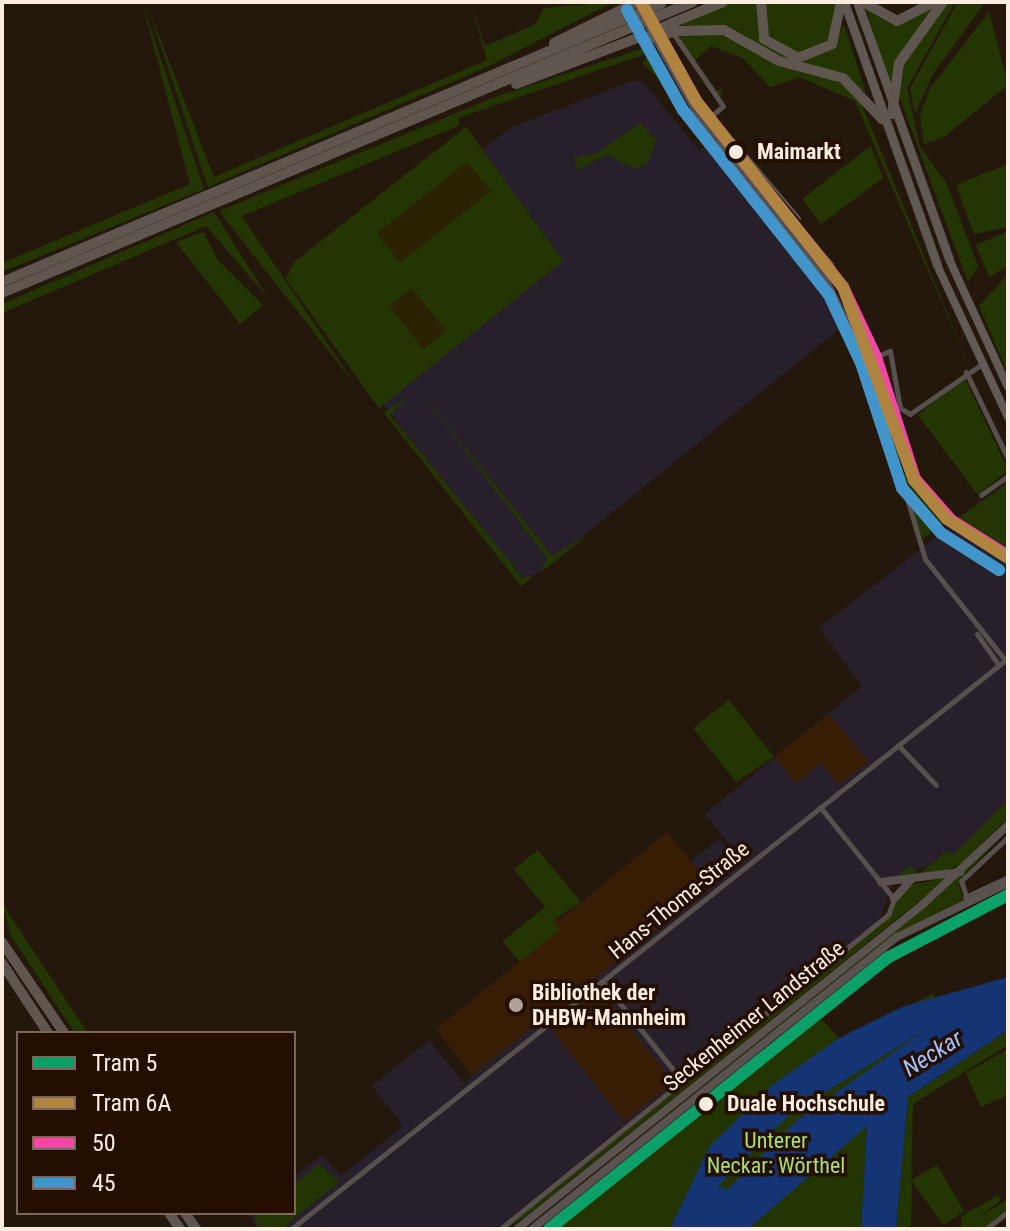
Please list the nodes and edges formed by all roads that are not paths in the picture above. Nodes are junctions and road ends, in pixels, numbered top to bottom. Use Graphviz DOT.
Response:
graph roads {
  1 [pos="693,2"];
  2 [pos="723,2"];
  3 [pos="761,2"];
  4 [pos="842,2"];
  5 [pos="857,2"];
  6 [pos="863,2"];
  7 [pos="934,2"];
  8 [pos="943,2"];
  9 [pos="632,8"];
  10 [pos="666,12"];
  11 [pos="511,67"];
  12 [pos="483,90"];
  13 [pos="887,116"];
  14 [pos="703,123"];
  15 [pos="949,259"];
  16 [pos="937,265"];
  17 [pos="2,282"];
  18 [pos="2,293"];
  19 [pos="866,361"];
  20 [pos="982,364"];
  21 [pos="966,372"];
  22 [pos="1008,387"];
  23 [pos="1008,417"];
  24 [pos="1008,459"];
  25 [pos="1008,476"];
  26 [pos="981,495"];
  27 [pos="970,623"];
  28 [pos="1007,659"];
  29 [pos="999,665"];
  30 [pos="898,745"];
  31 [pos="936,785"];
  32 [pos="820,807"];
  33 [pos="1008,825"];
  34 [pos="1008,837"];
  35 [pos="961,872"];
  36 [pos="911,880"];
  37 [pos="1008,880"];
  38 [pos="881,882"];
  39 [pos="894,899"];
  40 [pos="966,899"];
  41 [pos="2,934"];
  42 [pos="3,944"];
  43 [pos="2,963"];
  44 [pos="602,981"];
  45 [pos="47,1031"];
  46 [pos="63,1031"];
  47 [pos="683,1082"];
  48 [pos="1008,1212"];
  49 [pos="291,1229"];
  50 [pos="500,1229"];
  51 [pos="517,1229"];
  52 [pos="532,1229"];
  53 [pos="986,1229"];
  1 -- 10 [label="highway"];
  2 -- 10 [label="highway"];
  3 -- 4 [label="highway"];
  4 -- 13 [label="highway"];
  5 -- 13 [label="highway"];
  6 -- 7 [label="highway"];
  8 -- 13 [label="highway"];
  9 -- 10 [label="highway, bridge"];
  9 -- 11 [label="highway"];
  9 -- 11 [label="highway"];
  9 -- 12 [label="highway"];
  9 -- 14 [label="street"];
  10 -- 12 [label="highway, bridge"];
  10 -- 13 [label="highway"];
  10 -- 14 [label="street"];
  11 -- 17 [label="highway"];
  12 -- 18 [label="highway"];
  13 -- 15 [label="highway"];
  13 -- 16 [label="highway"];
  14 -- 19 [label="street"];
  15 -- 22 [label="main road"];
  16 -- 20 [label="main road"];
  19 -- 21 [label="street"];
  19 -- 27 [label="street"];
  20 -- 21 [label="street"];
  20 -- 23 [label="main road"];
  21 -- 24 [label="street"];
  25 -- 26 [label="street"];
  27 -- 28 [label="street"];
  27 -- 29 [label="street"];
  28 -- 29 [label="street, Hans-Thoma-Straße"];
  29 -- 30 [label="street, Hans-Thoma-Straße"];
  30 -- 31 [label="street"];
  30 -- 32 [label="street, Hans-Thoma-Straße"];
  32 -- 38 [label="street"];
  32 -- 44 [label="street, Hans-Thoma-Straße"];
  33 -- 35 [label="main road, Seckenheimer Landstraße"];
  34 -- 40 [label="street"];
  35 -- 36 [label="main road"];
  35 -- 51 [label="main road, Seckenheimer Landstraße"];
  36 -- 38 [label="main road"];
  36 -- 39 [label="main road"];
  37 -- 40 [label="main road, Seckenheimer Landstraße"];
  38 -- 39 [label="street"];
  39 -- 47 [label="street, Seckenheimer Landstraße"];
  40 -- 52 [label="main road, Seckenheimer Landstraße"];
  41 -- 42 [label="highway"];
  42 -- 46 [label="highway"];
  43 -- 45 [label="highway"];
  44 -- 47 [label="street"];
  44 -- 49 [label="street, Hans-Thoma-Straße"];
  47 -- 50 [label="street, Seckenheimer Landstraße"];
  48 -- 53 [label="street"];
}
